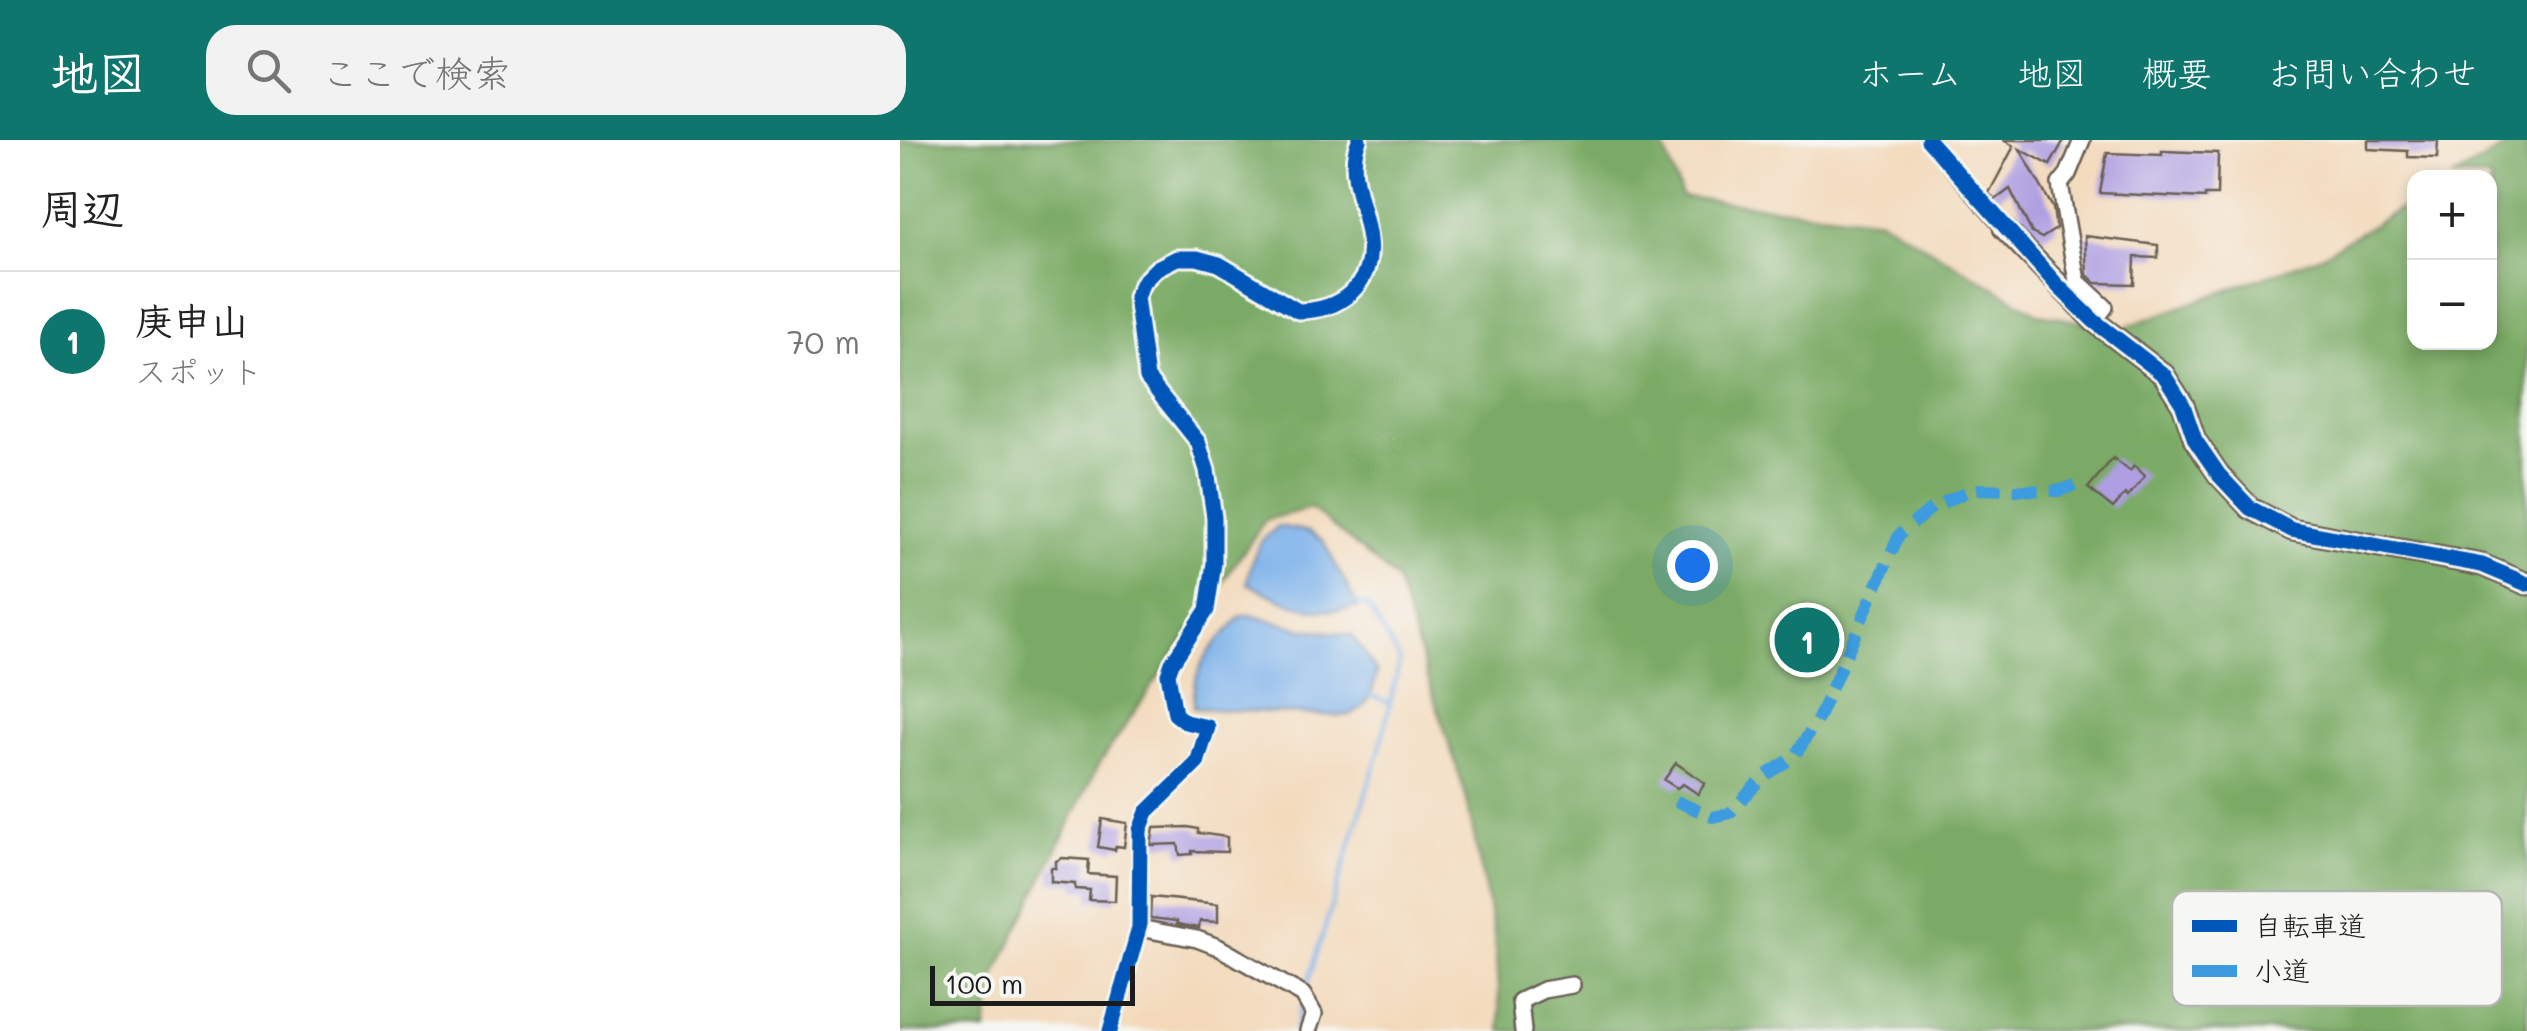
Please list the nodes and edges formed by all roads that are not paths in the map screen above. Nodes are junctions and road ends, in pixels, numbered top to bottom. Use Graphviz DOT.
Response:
graph roads {
  1 [pos="1358,140"];
  2 [pos="1928,140"];
  3 [pos="2082,140"];
  4 [pos="2004,228"];
  5 [pos="2094,321"];
  6 [pos="2527,584"];
  7 [pos="1139,928"];
  8 [pos="1572,985"];
  9 [pos="1110,1031"];
  10 [pos="1308,1031"];
  11 [pos="1522,1031"];
  1 -- 7 [label="street"];
  2 -- 4 [label="street"];
  3 -- 5 [label="street"];
  4 -- 5 [label="street"];
  5 -- 6 [label="street"];
  7 -- 9 [label="street"];
  7 -- 10 [label="street"];
  8 -- 11 [label="street"];
}
